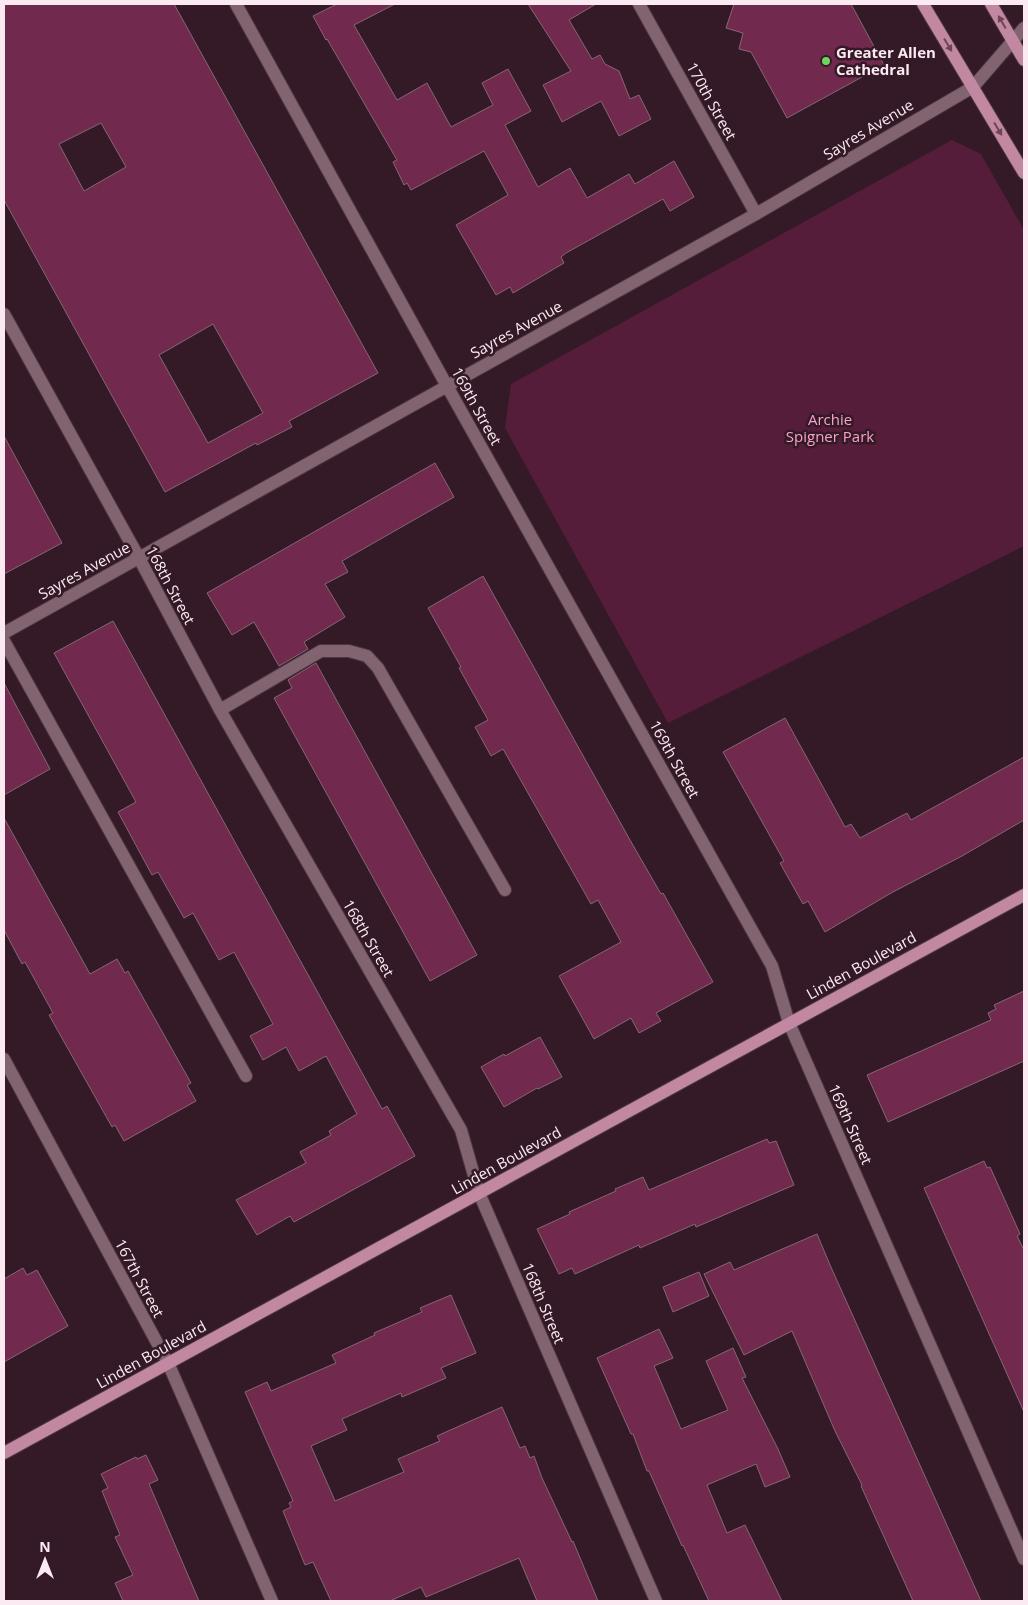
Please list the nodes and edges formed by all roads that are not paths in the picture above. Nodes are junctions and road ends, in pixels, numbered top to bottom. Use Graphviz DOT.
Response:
graph roads {
  1 [pos="236,4"];
  2 [pos="639,4"];
  3 [pos="923,4"];
  4 [pos="991,4"];
  5 [pos="1024,28"];
  6 [pos="1013,41"];
  7 [pos="1024,60"];
  8 [pos="973,87"];
  9 [pos="1024,172"];
  10 [pos="756,214"];
  11 [pos="4,314"];
  12 [pos="447,386"];
  13 [pos="139,558"];
  14 [pos="4,633"];
  15 [pos="4,642"];
  16 [pos="220,710"];
  17 [pos="505,890"];
  18 [pos="1024,895"];
  19 [pos="789,1023"];
  20 [pos="4,1058"];
  21 [pos="246,1076"];
  22 [pos="479,1193"];
  23 [pos="168,1363"];
  24 [pos="4,1453"];
  25 [pos="1024,1559"];
  26 [pos="272,1601"];
  27 [pos="656,1601"];
  1 -- 12 [label="street, 169th Street"];
  2 -- 10 [label="street, 170th Street"];
  3 -- 8 [label="main road, one-way"];
  6 -- 4 [label="main road, one-way"];
  5 -- 6 [label="street, Sayres Avenue"];
  6 -- 7 [label="main road"];
  6 -- 8 [label="street, Sayres Avenue"];
  8 -- 9 [label="main road, one-way"];
  8 -- 10 [label="street, Sayres Avenue"];
  10 -- 12 [label="street, Sayres Avenue"];
  11 -- 13 [label="street, 168th Street"];
  12 -- 13 [label="street, Sayres Avenue"];
  12 -- 19 [label="street, 169th Street"];
  13 -- 14 [label="street, Sayres Avenue"];
  13 -- 16 [label="street, 168th Street"];
  15 -- 21 [label="street"];
  16 -- 17 [label="street"];
  16 -- 22 [label="street, 168th Street"];
  18 -- 19 [label="main road, Linden Boulevard"];
  19 -- 22 [label="main road, Linden Boulevard"];
  19 -- 25 [label="street, 169th Street"];
  20 -- 23 [label="street, 167th Street"];
  22 -- 23 [label="main road, Linden Boulevard"];
  22 -- 27 [label="street, 168th Street"];
  23 -- 24 [label="main road, Linden Boulevard"];
  23 -- 26 [label="street, 167th Street"];
}
